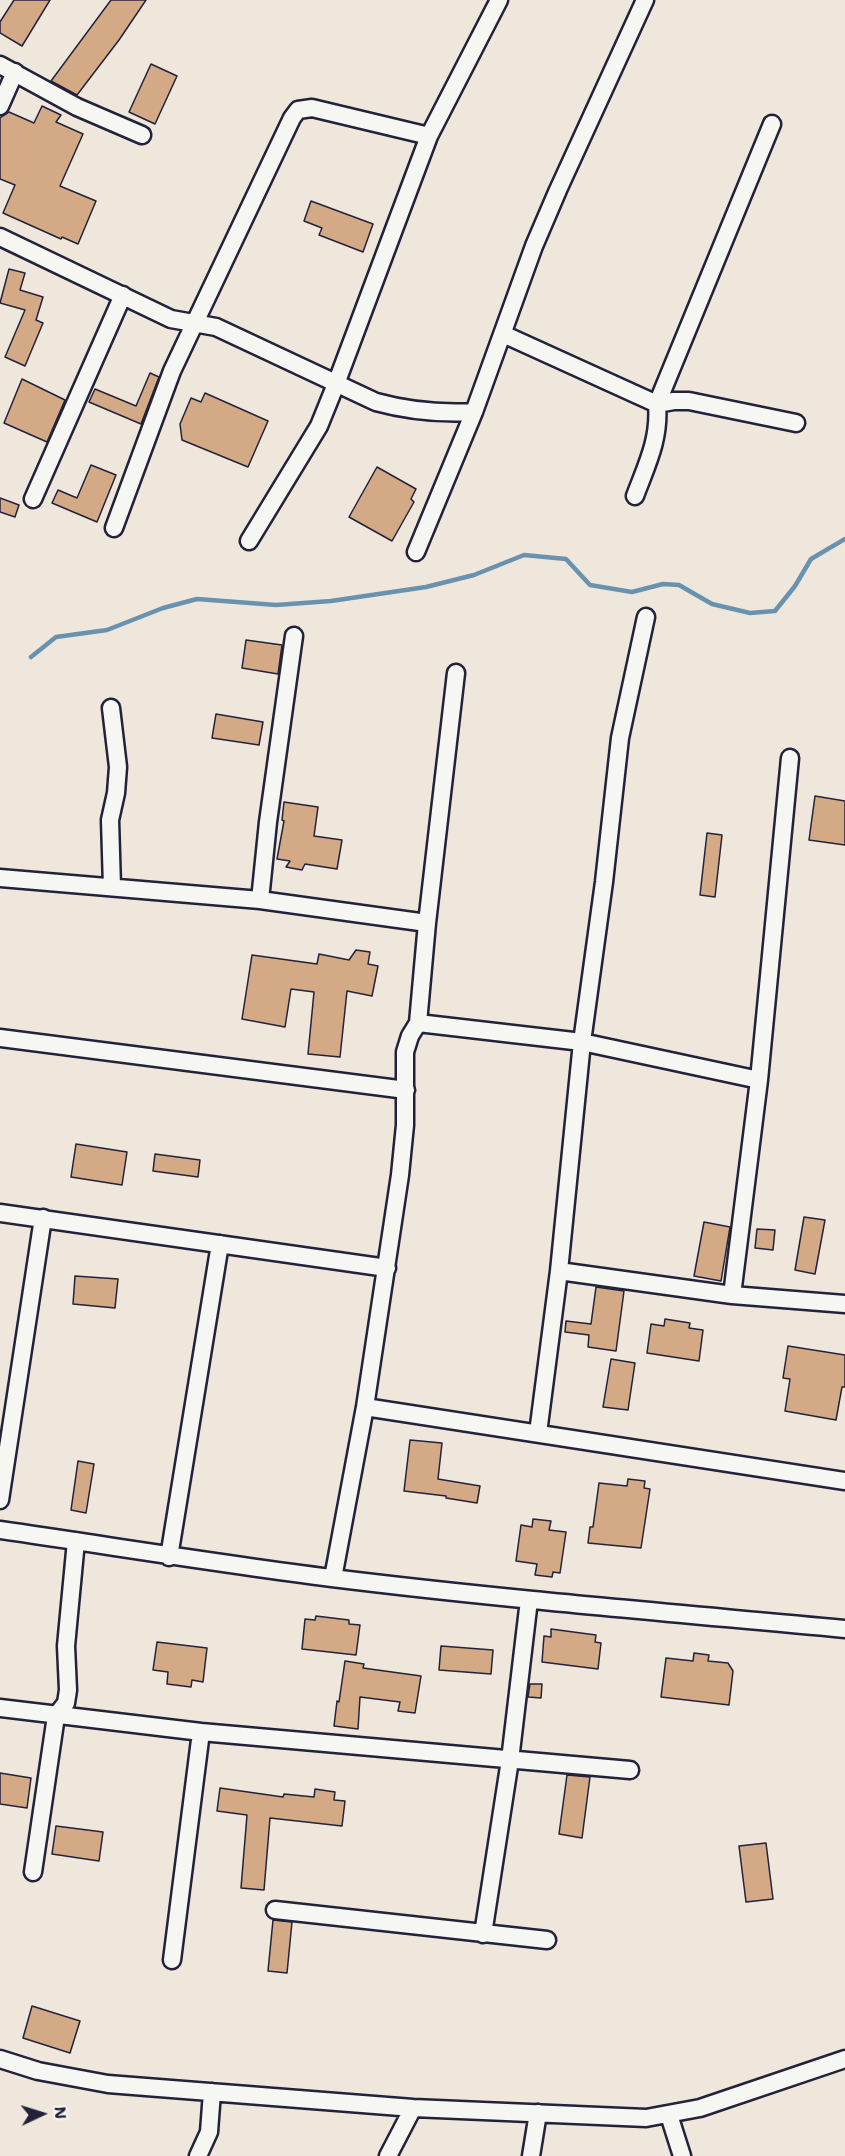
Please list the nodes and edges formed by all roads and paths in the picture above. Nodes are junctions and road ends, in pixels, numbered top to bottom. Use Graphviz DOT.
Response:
graph roads {
  1 [pos="500,0"];
  2 [pos="645,0"];
  3 [pos="8,68"];
  4 [pos="0,106"];
  5 [pos="772,124"];
  6 [pos="142,135"];
  7 [pos="429,136"];
  8 [pos="1,241"];
  9 [pos="123,295"];
  10 [pos="195,322"];
  11 [pos="503,334"];
  12 [pos="336,384"];
  13 [pos="657,404"];
  14 [pos="474,412"];
  15 [pos="796,423"];
  16 [pos="635,496"];
  17 [pos="33,499"];
  18 [pos="114,528"];
  19 [pos="249,542"];
  20 [pos="416,552"];
  21 [pos="646,617"];
  22 [pos="294,636"];
  23 [pos="456,673"];
  24 [pos="111,708"];
  25 [pos="790,758"];
  26 [pos="0,878"];
  27 [pos="112,887"];
  28 [pos="260,900"];
  29 [pos="427,922"];
  30 [pos="418,1023"];
  31 [pos="0,1038"];
  32 [pos="582,1042"];
  33 [pos="759,1080"];
  34 [pos="406,1090"];
  35 [pos="0,1213"];
  36 [pos="43,1218"];
  37 [pos="220,1244"];
  38 [pos="387,1268"];
  39 [pos="559,1271"];
  40 [pos="732,1295"];
  41 [pos="845,1304"];
  42 [pos="365,1407"];
  43 [pos="538,1433"];
  44 [pos="845,1481"];
  45 [pos="0,1500"];
  46 [pos="0,1530"];
  47 [pos="76,1541"];
  48 [pos="170,1557"];
  49 [pos="333,1578"];
  50 [pos="529,1600"];
  51 [pos="845,1629"];
  52 [pos="0,1708"];
  53 [pos="56,1716"];
  54 [pos="201,1732"];
  55 [pos="510,1760"];
  56 [pos="630,1770"];
  57 [pos="33,1872"];
  58 [pos="274,1910"];
  59 [pos="483,1934"];
  60 [pos="547,1941"];
  61 [pos="172,1960"];
  62 [pos="0,2059"];
  63 [pos="845,2060"];
  64 [pos="212,2092"];
  65 [pos="413,2108"];
  66 [pos="538,2113"];
  67 [pos="669,2115"];
  68 [pos="198,2156"];
  69 [pos="388,2156"];
  70 [pos="531,2156"];
  71 [pos="682,2156"];
  1 -- 7 [label="street"];
  2 -- 11 [label="street"];
  3 -- 4 [label="street"];
  3 -- 6 [label="street"];
  5 -- 13 [label="street"];
  7 -- 10 [label="street"];
  7 -- 12 [label="street"];
  8 -- 9 [label="street"];
  9 -- 10 [label="street"];
  9 -- 17 [label="street"];
  10 -- 12 [label="street"];
  10 -- 18 [label="street"];
  11 -- 13 [label="street"];
  11 -- 14 [label="street"];
  12 -- 14 [label="street"];
  12 -- 19 [label="street"];
  13 -- 15 [label="street"];
  13 -- 16 [label="street"];
  14 -- 20 [label="street"];
  21 -- 32 [label="street"];
  22 -- 28 [label="street"];
  23 -- 29 [label="street"];
  24 -- 27 [label="street"];
  25 -- 33 [label="street"];
  26 -- 27 [label="street"];
  27 -- 28 [label="street"];
  28 -- 29 [label="street"];
  29 -- 30 [label="street"];
  30 -- 32 [label="street"];
  30 -- 34 [label="street"];
  31 -- 34 [label="street"];
  32 -- 33 [label="street"];
  32 -- 39 [label="street"];
  33 -- 40 [label="street"];
  34 -- 38 [label="street"];
  35 -- 36 [label="street"];
  36 -- 37 [label="street"];
  36 -- 45 [label="street"];
  37 -- 38 [label="street"];
  37 -- 48 [label="street"];
  38 -- 42 [label="street"];
  39 -- 40 [label="street"];
  39 -- 43 [label="street"];
  40 -- 41 [label="street"];
  42 -- 43 [label="street"];
  42 -- 49 [label="street"];
  43 -- 44 [label="street"];
  46 -- 47 [label="street"];
  47 -- 48 [label="street"];
  47 -- 53 [label="street"];
  48 -- 49 [label="street"];
  49 -- 50 [label="street"];
  50 -- 51 [label="street"];
  50 -- 55 [label="street"];
  52 -- 53 [label="street"];
  53 -- 54 [label="street"];
  53 -- 57 [label="street"];
  54 -- 55 [label="street"];
  54 -- 61 [label="street"];
  55 -- 56 [label="street"];
  55 -- 59 [label="street"];
  58 -- 59 [label="street"];
  59 -- 60 [label="street"];
  62 -- 64 [label="street"];
  63 -- 67 [label="street"];
  64 -- 65 [label="street"];
  64 -- 68 [label="street"];
  65 -- 66 [label="street"];
  65 -- 69 [label="street"];
  66 -- 67 [label="street"];
  66 -- 70 [label="street"];
  67 -- 71 [label="street"];
}
